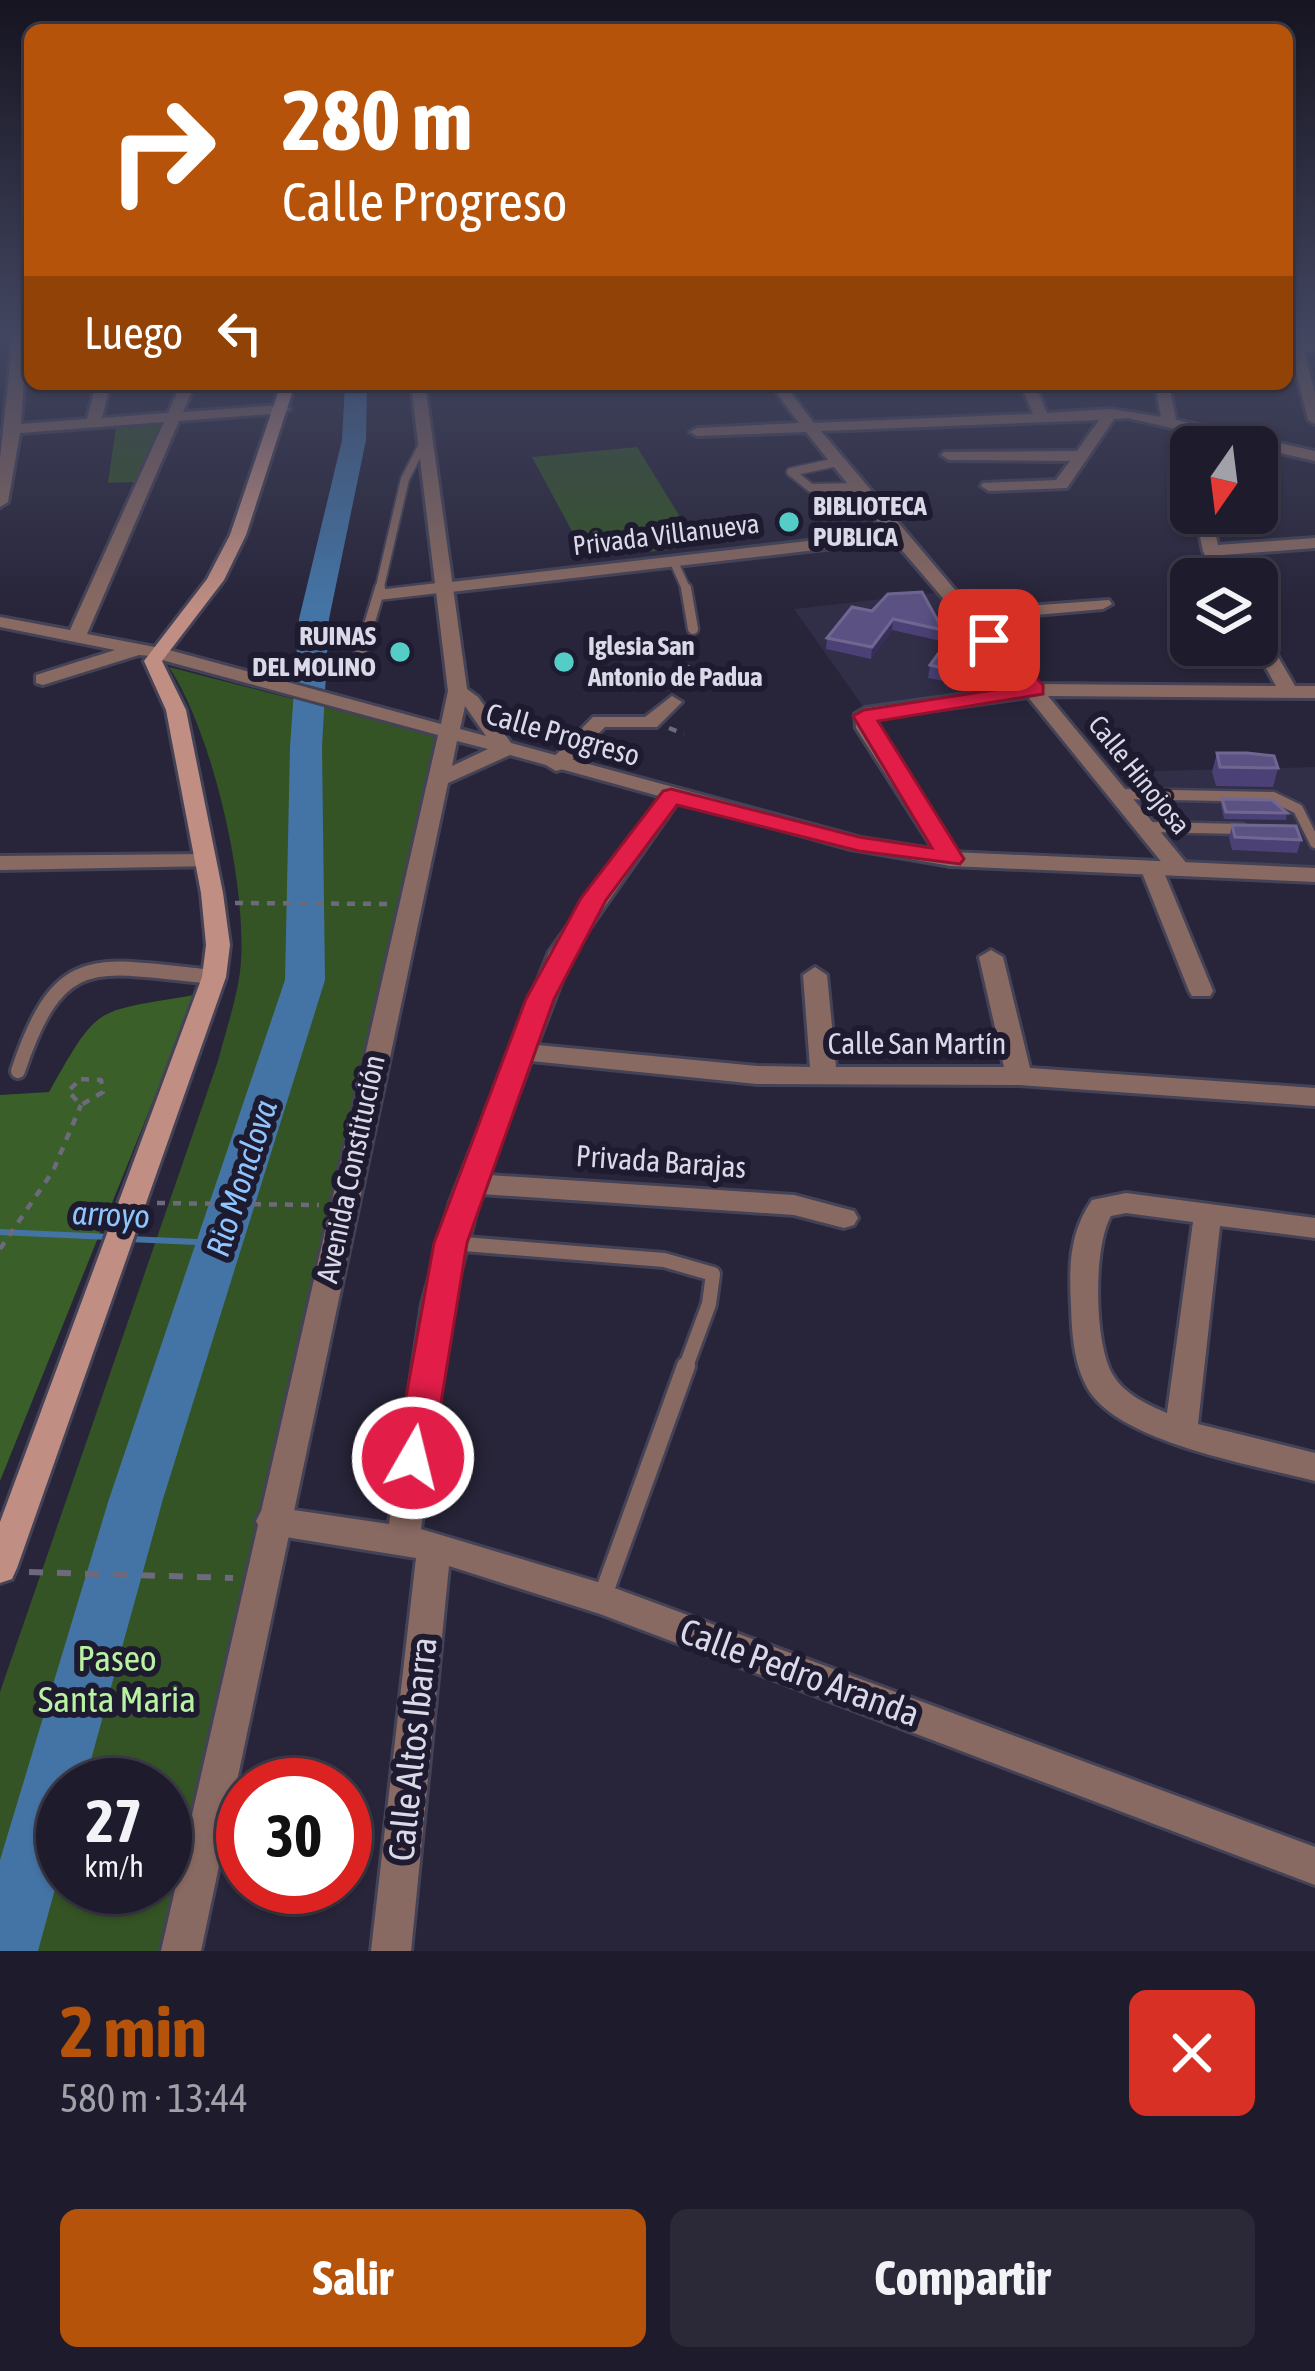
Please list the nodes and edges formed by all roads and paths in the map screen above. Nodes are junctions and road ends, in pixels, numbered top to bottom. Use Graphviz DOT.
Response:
graph roads {
  1 [pos="39,427"];
  2 [pos="168,427"];
  3 [pos="276,427"];
  4 [pos="421,427"];
  5 [pos="765,427"];
  6 [pos="808,427"];
  7 [pos="1101,427"];
  8 [pos="1191,427"];
  9 [pos="13,429"];
  10 [pos="698,432"];
  11 [pos="422,446"];
  12 [pos="950,454"];
  13 [pos="1078,456"];
  14 [pos="1315,456"];
  15 [pos="837,462"];
  16 [pos="988,486"];
  17 [pos="857,487"];
  18 [pos="0,502"];
  19 [pos="1207,534"];
  20 [pos="897,536"];
  21 [pos="1315,543"];
  22 [pos="1211,551"];
  23 [pos="1214,558"];
  24 [pos="674,562"];
  25 [pos="442,588"];
  26 [pos="378,595"];
  27 [pos="1102,604"];
  28 [pos="966,616"];
  29 [pos="0,622"];
  30 [pos="693,629"];
  31 [pos="78,633"];
  32 [pos="149,651"];
  33 [pos="1274,666"];
  34 [pos="355,670"];
  35 [pos="44,679"];
  36 [pos="1036,690"];
  37 [pos="458,691"];
  38 [pos="1289,692"];
  39 [pos="1315,692"];
  40 [pos="672,702"];
  41 [pos="448,733"];
  42 [pos="506,750"];
  43 [pos="556,765"];
  44 [pos="437,780"];
  45 [pos="1121,794"];
  46 [pos="671,796"];
  47 [pos="1148,826"];
  48 [pos="1263,829"];
  49 [pos="1286,830"];
  50 [pos="1312,837"];
  51 [pos="951,859"];
  52 [pos="205,861"];
  53 [pos="0,863"];
  54 [pos="1151,869"];
  55 [pos="1180,871"];
  56 [pos="1315,874"];
  57 [pos="213,903"];
  58 [pos="409,904"];
  59 [pos="991,957"];
  60 [pos="814,975"];
  61 [pos="214,977"];
  62 [pos="1201,991"];
  63 [pos="520,1052"];
  64 [pos="18,1070"];
  65 [pos="1019,1076"];
  66 [pos="824,1078"];
  67 [pos="1315,1097"];
  68 [pos="81,1105"];
  69 [pos="472,1184"];
  70 [pos="133,1202"];
  71 [pos="343,1206"];
  72 [pos="1208,1210"];
  73 [pos="844,1218"];
  74 [pos="1315,1228"];
  75 [pos="451,1243"];
  76 [pos="1,1246"];
  77 [pos="1181,1430"];
  78 [pos="1315,1467"];
  79 [pos="273,1521"];
  80 [pos="418,1543"];
  81 [pos="12,1570"];
  82 [pos="263,1580"];
  83 [pos="602,1599"];
  84 [pos="1315,1866"];
  85 [pos="182,1951"];
  86 [pos="391,1951"];
  1 -- 9 [label="street"];
  2 -- 31 [label="street"];
  3 -- 32 [label="main road"];
  4 -- 11 [label="street, Avenida Constitución"];
  5 -- 10 [label="street"];
  6 -- 15 [label="street, Calle Hinojosa"];
  7 -- 13 [label="street"];
  8 -- 14 [label="street"];
  9 -- 18 [label="street"];
  11 -- 25 [label="street, Avenida Constitución"];
  11 -- 26 [label="lane"];
  12 -- 13 [label="street"];
  13 -- 16 [label="street"];
  15 -- 17 [label="street, Calle Hinojosa"];
  15 -- 17 [label="lane"];
  17 -- 20 [label="street, Calle Hinojosa"];
  19 -- 22 [label="street"];
  20 -- 24 [label="street, Privada Villanueva"];
  20 -- 28 [label="street, Calle Hinojosa"];
  21 -- 22 [label="street"];
  22 -- 23 [label="street"];
  24 -- 25 [label="street, Privada Villanueva"];
  24 -- 30 [label="lane"];
  25 -- 26 [label="lane"];
  25 -- 37 [label="street, Avenida Constitución"];
  26 -- 34 [label="lane"];
  27 -- 28 [label="street"];
  28 -- 36 [label="street, Calle Hinojosa"];
  29 -- 31 [label="street, Calle Progreso"];
  30 -- 40 [label="path"];
  31 -- 32 [label="street, Calle Progreso"];
  32 -- 35 [label="street"];
  32 -- 41 [label="street, Calle Progreso"];
  32 -- 52 [label="main road"];
  33 -- 38 [label="street"];
  36 -- 38 [label="street"];
  36 -- 45 [label="street, Calle Hinojosa"];
  36 -- 51 [label="street"];
  37 -- 41 [label="street, Avenida Constitución"];
  37 -- 42 [label="street"];
  38 -- 39 [label="street"];
  40 -- 43 [label="street"];
  41 -- 42 [label="street, Calle Progreso"];
  41 -- 44 [label="street, Avenida Constitución"];
  42 -- 43 [label="street, Calle Progreso"];
  42 -- 44 [label="street"];
  43 -- 46 [label="street, Calle Progreso"];
  44 -- 58 [label="street, Avenida Constitución"];
  45 -- 47 [label="street, Calle Hinojosa"];
  45 -- 50 [label="lane"];
  46 -- 51 [label="street, Calle Progreso"];
  46 -- 63 [label="street, Calle Altos Ibarra"];
  47 -- 48 [label="lane"];
  47 -- 55 [label="street, Calle Hinojosa"];
  49 -- 50 [label="lane"];
  51 -- 54 [label="street, Calle Progreso"];
  52 -- 53 [label="street"];
  52 -- 57 [label="main road"];
  54 -- 55 [label="street, Calle Progreso"];
  54 -- 62 [label="street"];
  55 -- 56 [label="street, Calle Progreso"];
  57 -- 58 [label="path"];
  57 -- 61 [label="main road"];
  58 -- 71 [label="street, Avenida Constitución"];
  59 -- 65 [label="street"];
  60 -- 66 [label="street"];
  61 -- 64 [label="lane"];
  61 -- 70 [label="main road"];
  63 -- 66 [label="street, Calle San Martín"];
  63 -- 69 [label="street, Calle Altos Ibarra"];
  65 -- 66 [label="street, Calle San Martín"];
  65 -- 67 [label="street, Calle San Martín"];
  68 -- 68 [label="path"];
  68 -- 76 [label="path"];
  69 -- 73 [label="street, Privada Barajas"];
  69 -- 75 [label="street, Calle Altos Ibarra"];
  70 -- 71 [label="path"];
  70 -- 81 [label="main road"];
  71 -- 79 [label="street, Avenida Constitución"];
  72 -- 74 [label="street"];
  72 -- 77 [label="street"];
  72 -- 77 [label="street"];
  75 -- 80 [label="street, Calle Altos Ibarra"];
  75 -- 83 [label="lane"];
  77 -- 78 [label="street"];
  79 -- 80 [label="street, Calle Pedro Aranda"];
  79 -- 82 [label="street, Avenida Constitución"];
  80 -- 83 [label="street, Calle Pedro Aranda"];
  80 -- 86 [label="street, Calle Altos Ibarra"];
  81 -- 82 [label="path"];
  82 -- 85 [label="street, Avenida Constitución"];
  83 -- 84 [label="street, Calle Pedro Aranda"];
}
